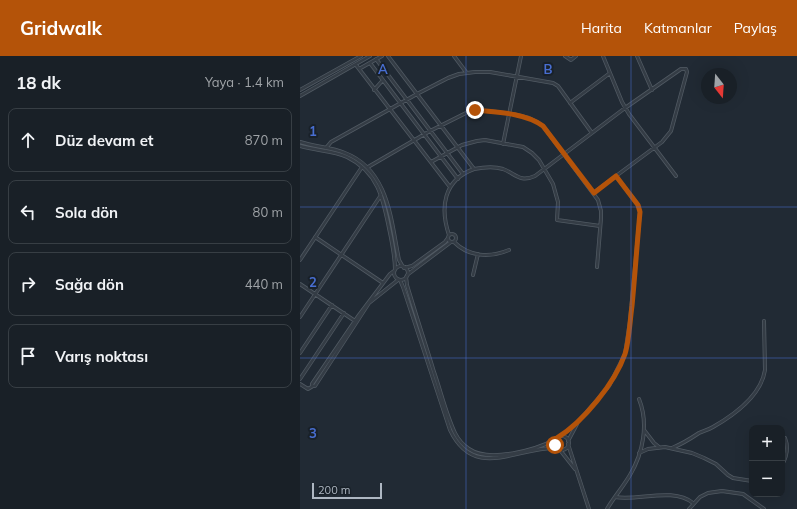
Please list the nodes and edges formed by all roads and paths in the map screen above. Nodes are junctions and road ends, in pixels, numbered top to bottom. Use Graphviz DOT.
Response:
graph roads {
  1 [pos="361,56"];
  2 [pos="370,56"];
  3 [pos="382,56"];
  4 [pos="388,56"];
  5 [pos="454,56"];
  6 [pos="521,56"];
  7 [pos="565,56"];
  8 [pos="576,56"];
  9 [pos="603,56"];
  10 [pos="637,56"];
  11 [pos="376,59"];
  12 [pos="370,63"];
  13 [pos="356,64"];
  14 [pos="359,69"];
  15 [pos="467,73"];
  16 [pos="610,73"];
  17 [pos="517,77"];
  18 [pos="383,80"];
  19 [pos="300,90"];
  20 [pos="374,90"];
  21 [pos="652,90"];
  22 [pos="417,94"];
  23 [pos="300,96"];
  24 [pos="407,100"];
  25 [pos="400,103"];
  26 [pos="570,103"];
  27 [pos="625,108"];
  28 [pos="390,109"];
  29 [pos="509,115"];
  30 [pos="441,125"];
  31 [pos="430,131"];
  32 [pos="592,133"];
  33 [pos="424,134"];
  34 [pos="414,140"];
  35 [pos="300,142"];
  36 [pos="503,144"];
  37 [pos="300,146"];
  38 [pos="458,147"];
  39 [pos="326,148"];
  40 [pos="654,148"];
  41 [pos="447,153"];
  42 [pos="564,154"];
  43 [pos="441,156"];
  44 [pos="431,162"];
  45 [pos="362,167"];
  46 [pos="368,167"];
  47 [pos="474,169"];
  48 [pos="544,169"];
  49 [pos="463,174"];
  50 [pos="616,176"];
  51 [pos="676,176"];
  52 [pos="458,179"];
  53 [pos="450,187"];
  54 [pos="594,193"];
  55 [pos="381,195"];
  56 [pos="600,226"];
  57 [pos="316,237"];
  58 [pos="448,237"];
  59 [pos="452,242"];
  60 [pos="509,250"];
  61 [pos="478,254"];
  62 [pos="342,255"];
  63 [pos="300,260"];
  64 [pos="597,267"];
  65 [pos="403,268"];
  66 [pos="395,270"];
  67 [pos="473,275"];
  68 [pos="406,276"];
  69 [pos="399,280"];
  70 [pos="383,283"];
  71 [pos="300,284"];
  72 [pos="315,294"];
  73 [pos="332,305"];
  74 [pos="344,313"];
  75 [pos="300,318"];
  76 [pos="356,321"];
  77 [pos="764,321"];
  78 [pos="300,354"];
  79 [pos="300,380"];
  80 [pos="300,384"];
  81 [pos="639,399"];
  82 [pos="578,422"];
  83 [pos="644,429"];
  84 [pos="561,436"];
  85 [pos="556,439"];
  86 [pos="785,440"];
  87 [pos="568,442"];
  88 [pos="662,448"];
  89 [pos="672,448"];
  90 [pos="559,449"];
  91 [pos="639,453"];
  92 [pos="785,457"];
  93 [pos="579,476"];
  94 [pos="749,481"];
  95 [pos="615,497"];
  96 [pos="693,503"];
  97 [pos="589,509"];
  98 [pos="607,509"];
  99 [pos="689,509"];
  100 [pos="764,509"];
  1 -- 19 [label="street"];
  2 -- 13 [label="street"];
  3 -- 11 [label="street"];
  4 -- 22 [label="street"];
  5 -- 15 [label="street"];
  6 -- 17 [label="street"];
  7 -- 8 [label="street"];
  9 -- 16 [label="street"];
  10 -- 21 [label="street"];
  11 -- 12 [label="street"];
  11 -- 24 [label="street"];
  12 -- 14 [label="street"];
  12 -- 18 [label="street"];
  13 -- 14 [label="street"];
  13 -- 23 [label="street"];
  14 -- 20 [label="street"];
  15 -- 17 [label="street"];
  15 -- 22 [label="street"];
  16 -- 26 [label="street"];
  16 -- 27 [label="street"];
  17 -- 26 [label="street"];
  17 -- 29 [label="street"];
  18 -- 20 [label="street"];
  18 -- 25 [label="street"];
  20 -- 28 [label="street"];
  21 -- 27 [label="street"];
  21 -- 40 [label="street"];
  22 -- 24 [label="street"];
  22 -- 30 [label="street"];
  24 -- 25 [label="street"];
  24 -- 31 [label="street"];
  25 -- 28 [label="street"];
  25 -- 33 [label="street"];
  26 -- 32 [label="street"];
  27 -- 32 [label="street"];
  27 -- 40 [label="street"];
  28 -- 34 [label="street"];
  28 -- 39 [label="street"];
  29 -- 30 [label="street"];
  29 -- 36 [label="street"];
  29 -- 42 [label="street"];
  30 -- 31 [label="street"];
  30 -- 38 [label="street"];
  31 -- 33 [label="street"];
  31 -- 41 [label="street"];
  32 -- 42 [label="street"];
  33 -- 34 [label="street"];
  33 -- 43 [label="street"];
  34 -- 44 [label="street"];
  34 -- 46 [label="street"];
  35 -- 39 [label="street"];
  36 -- 38 [label="street"];
  36 -- 48 [label="street"];
  37 -- 45 [label="street"];
  38 -- 41 [label="street"];
  38 -- 47 [label="street"];
  39 -- 46 [label="street"];
  40 -- 50 [label="street"];
  40 -- 51 [label="street"];
  41 -- 43 [label="street"];
  41 -- 49 [label="street"];
  42 -- 48 [label="street"];
  42 -- 54 [label="street"];
  43 -- 44 [label="street"];
  43 -- 52 [label="street"];
  44 -- 53 [label="street"];
  45 -- 55 [label="street"];
  45 -- 57 [label="street"];
  46 -- 65 [label="street"];
  47 -- 48 [label="street"];
  47 -- 49 [label="street"];
  48 -- 56 [label="street"];
  49 -- 52 [label="street"];
  50 -- 54 [label="street"];
  50 -- 82 [label="street"];
  52 -- 53 [label="street"];
  53 -- 58 [label="street"];
  54 -- 56 [label="street"];
  55 -- 62 [label="street"];
  55 -- 66 [label="street"];
  56 -- 64 [label="street"];
  57 -- 62 [label="street"];
  57 -- 63 [label="street"];
  58 -- 59 [label="street"];
  58 -- 59 [label="street"];
  58 -- 65 [label="street"];
  59 -- 61 [label="street"];
  59 -- 68 [label="street"];
  60 -- 61 [label="street"];
  61 -- 67 [label="street"];
  62 -- 70 [label="street"];
  62 -- 72 [label="street"];
  65 -- 66 [label="street"];
  65 -- 68 [label="street"];
  66 -- 69 [label="street"];
  66 -- 70 [label="street"];
  68 -- 69 [label="street"];
  68 -- 85 [label="street"];
  69 -- 76 [label="street"];
  69 -- 90 [label="street"];
  70 -- 76 [label="street"];
  71 -- 72 [label="street"];
  72 -- 73 [label="street"];
  72 -- 75 [label="street"];
  73 -- 74 [label="street"];
  73 -- 78 [label="street"];
  74 -- 76 [label="street"];
  74 -- 79 [label="street"];
  76 -- 80 [label="street"];
  77 -- 89 [label="street"];
  81 -- 83 [label="street"];
  82 -- 84 [label="street"];
  82 -- 87 [label="street"];
  83 -- 88 [label="street"];
  83 -- 91 [label="street"];
  84 -- 85 [label="street"];
  84 -- 87 [label="street"];
  85 -- 90 [label="street"];
  86 -- 92 [label="street"];
  87 -- 90 [label="street"];
  87 -- 93 [label="street"];
  88 -- 89 [label="street"];
  88 -- 91 [label="street"];
  89 -- 94 [label="street"];
  90 -- 93 [label="street"];
  91 -- 95 [label="street"];
  93 -- 97 [label="street"];
  95 -- 96 [label="street"];
  95 -- 98 [label="street"];
  96 -- 99 [label="street"];
  96 -- 100 [label="street"];
}
